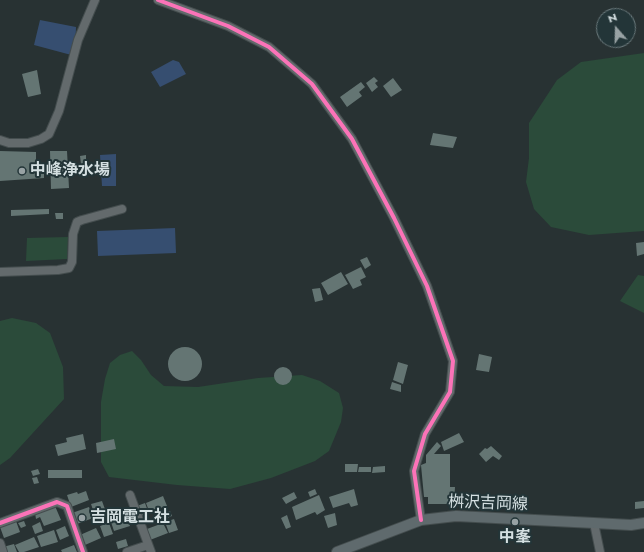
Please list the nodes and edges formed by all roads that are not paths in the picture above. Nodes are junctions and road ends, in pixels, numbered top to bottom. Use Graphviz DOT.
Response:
graph roads {
  1 [pos="95,0"];
  2 [pos="158,0"];
  3 [pos="0,140"];
  4 [pos="122,208"];
  5 [pos="0,272"];
  6 [pos="130,494"];
  7 [pos="421,520"];
  8 [pos="0,523"];
  9 [pos="594,523"];
  10 [pos="644,524"];
  11 [pos="0,543"];
  12 [pos="149,548"];
  13 [pos="3,552"];
  14 [pos="83,552"];
  15 [pos="127,552"];
  16 [pos="337,552"];
  17 [pos="600,552"];
  1 -- 3 [label="street"];
  2 -- 7 [label="street"];
  4 -- 5 [label="street"];
  6 -- 12 [label="street"];
  7 -- 9 [label="main road, 桝沢吉岡線"];
  7 -- 16 [label="main road, 桝沢吉岡線"];
  8 -- 14 [label="street"];
  9 -- 10 [label="main road, 桝沢吉岡線"];
  9 -- 17 [label="street"];
  11 -- 13 [label="street"];
  12 -- 15 [label="street"];
}
